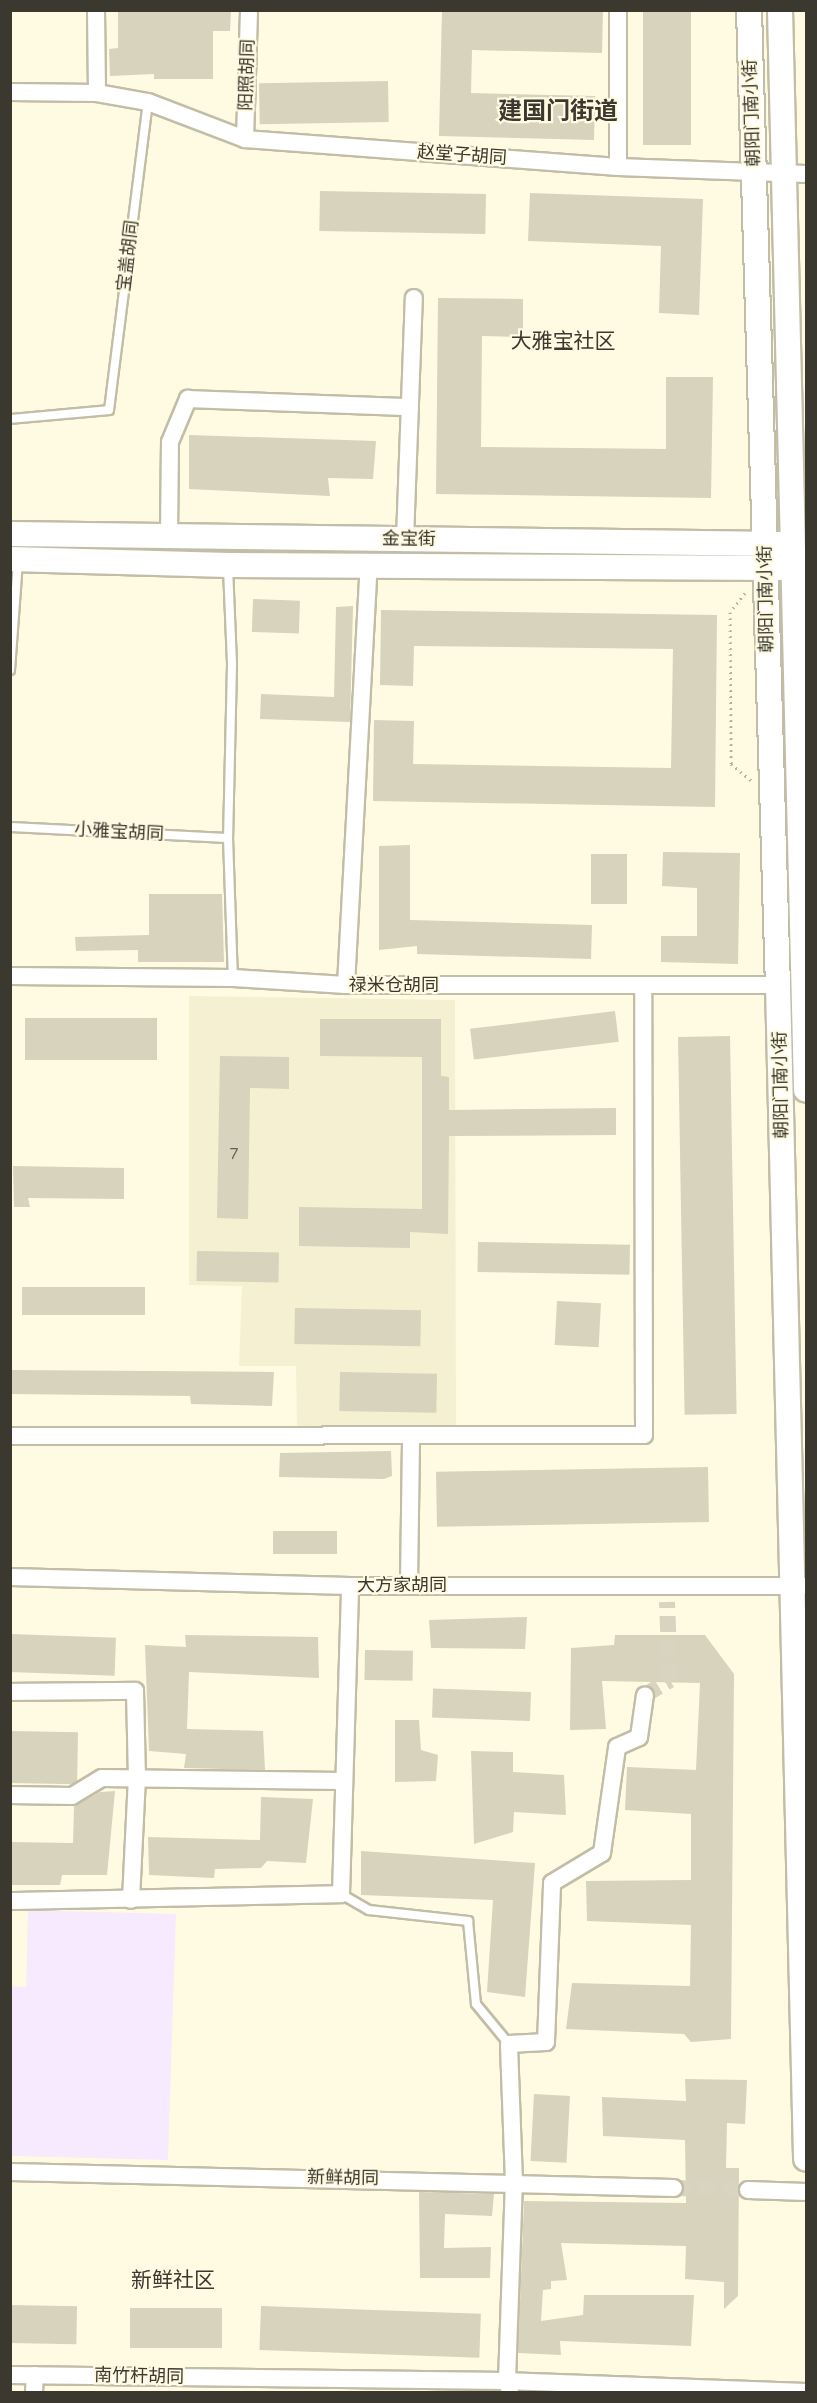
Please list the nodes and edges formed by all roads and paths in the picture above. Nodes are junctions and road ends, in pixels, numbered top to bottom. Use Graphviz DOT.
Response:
graph roads {
  1 [pos="96,10"];
  2 [pos="249,10"];
  3 [pos="618,10"];
  4 [pos="749,10"];
  5 [pos="780,10"];
  6 [pos="10,92"];
  7 [pos="97,93"];
  8 [pos="148,102"];
  9 [pos="245,139"];
  10 [pos="618,167"];
  11 [pos="754,172"];
  12 [pos="795,174"];
  13 [pos="414,298"];
  14 [pos="797,368"];
  15 [pos="410,407"];
  16 [pos="10,419"];
  17 [pos="10,534"];
  18 [pos="169,536"];
  19 [pos="405,539"];
  20 [pos="799,544"];
  21 [pos="765,556"];
  22 [pos="14,559"];
  23 [pos="228,565"];
  24 [pos="369,565"];
  25 [pos="801,568"];
  26 [pos="10,670"];
  27 [pos="772,797"];
  28 [pos="10,827"];
  29 [pos="228,838"];
  30 [pos="10,976"];
  31 [pos="233,978"];
  32 [pos="346,985"];
  33 [pos="644,985"];
  34 [pos="778,985"];
  35 [pos="804,989"];
  36 [pos="807,1090"];
  37 [pos="411,1435"];
  38 [pos="10,1436"];
  39 [pos="10,1577"];
  40 [pos="409,1584"];
  41 [pos="350,1586"];
  42 [pos="800,1586"];
  43 [pos="10,1692"];
  44 [pos="645,1695"];
  45 [pos="137,1778"];
  46 [pos="342,1781"];
  47 [pos="10,1795"];
  48 [pos="341,1894"];
  49 [pos="10,1900"];
  50 [pos="131,1900"];
  51 [pos="509,2044"];
  52 [pos="807,2159"];
  53 [pos="10,2172"];
  54 [pos="514,2182"];
  55 [pos="675,2188"];
  56 [pos="748,2190"];
  57 [pos="807,2192"];
  58 [pos="10,2375"];
  59 [pos="35,2375"];
  60 [pos="508,2387"];
  61 [pos="34,2392"];
  62 [pos="807,2392"];
  1 -- 7 [label="street"];
  2 -- 9 [label="street, 阳照胡同"];
  3 -- 10 [label="street"];
  4 -- 11 [label="main road, 朝阳门南小街"];
  5 -- 12 [label="main road, 朝阳门南小街"];
  6 -- 7 [label="street, 赵堂子胡同"];
  7 -- 8 [label="street, 赵堂子胡同"];
  8 -- 9 [label="street, 赵堂子胡同"];
  8 -- 16 [label="lane, 宝盖胡同"];
  9 -- 10 [label="street, 赵堂子胡同"];
  10 -- 11 [label="street, 赵堂子胡同"];
  11 -- 12 [label="street, 赵堂子胡同"];
  11 -- 21 [label="main road, 朝阳门南小街"];
  12 -- 14 [label="main road, 朝阳门南小街"];
  13 -- 15 [label="street"];
  14 -- 20 [label="main road, 朝阳门南小街"];
  15 -- 18 [label="street"];
  15 -- 19 [label="street"];
  17 -- 18 [label="main road, 金宝街"];
  18 -- 19 [label="main road, 金宝街"];
  19 -- 21 [label="main road, 金宝街"];
  20 -- 21 [label="main road, 金宝街"];
  20 -- 25 [label="main road, 朝阳门南小街"];
  21 -- 24 [label="main road, 金宝街"];
  21 -- 25 [label="main road, 金宝街"];
  21 -- 27 [label="main road, 朝阳门南小街"];
  21 -- 27 [label="path"];
  22 -- 23 [label="main road, 金宝街"];
  22 -- 26 [label="lane"];
  23 -- 24 [label="main road, 金宝街"];
  23 -- 29 [label="lane"];
  24 -- 32 [label="street"];
  25 -- 35 [label="main road, 朝阳门南小街"];
  27 -- 34 [label="main road, 朝阳门南小街"];
  28 -- 29 [label="lane, 小雅宝胡同"];
  29 -- 31 [label="lane"];
  30 -- 31 [label="street, 禄米仓胡同"];
  31 -- 32 [label="street, 禄米仓胡同"];
  32 -- 33 [label="street, 禄米仓胡同"];
  33 -- 34 [label="street, 禄米仓胡同"];
  33 -- 37 [label="street"];
  34 -- 42 [label="main road, 朝阳门南小街"];
  35 -- 36 [label="main road, 朝阳门南小街"];
  37 -- 38 [label="street"];
  37 -- 40 [label="street"];
  39 -- 41 [label="street, 大方家胡同"];
  40 -- 41 [label="street, 大方家胡同"];
  40 -- 42 [label="street, 大方家胡同"];
  41 -- 46 [label="street"];
  42 -- 52 [label="main road, 朝阳门南小街"];
  43 -- 45 [label="street"];
  44 -- 51 [label="street"];
  45 -- 46 [label="street"];
  45 -- 47 [label="street"];
  45 -- 50 [label="street"];
  46 -- 48 [label="street"];
  48 -- 50 [label="street"];
  48 -- 51 [label="lane"];
  49 -- 50 [label="street"];
  51 -- 54 [label="street"];
  53 -- 54 [label="street, 新鲜胡同"];
  54 -- 55 [label="street, 新鲜胡同"];
  54 -- 60 [label="street"];
  56 -- 57 [label="street"];
  58 -- 59 [label="street, 南竹杆胡同"];
  59 -- 60 [label="street, 南竹杆胡同"];
  59 -- 61 [label="street"];
  60 -- 62 [label="street, 南竹杆胡同"];
}
